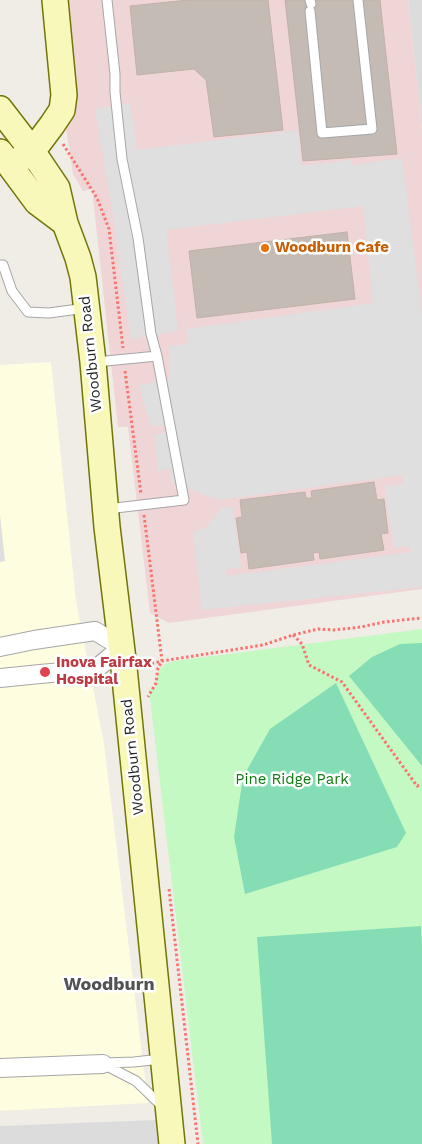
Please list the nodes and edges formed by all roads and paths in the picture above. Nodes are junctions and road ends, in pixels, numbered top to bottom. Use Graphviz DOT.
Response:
graph roads {
  1 [pos="55,0"];
  2 [pos="107,0"];
  3 [pos="358,0"];
  4 [pos="310,5"];
  5 [pos="0,109"];
  6 [pos="63,144"];
  7 [pos="31,150"];
  8 [pos="6,160"];
  9 [pos="65,223"];
  10 [pos="0,265"];
  11 [pos="86,308"];
  12 [pos="157,356"];
  13 [pos="124,359"];
  14 [pos="93,362"];
  15 [pos="142,505"];
  16 [pos="106,509"];
  17 [pos="422,618"];
  18 [pos="293,635"];
  19 [pos="0,647"];
  20 [pos="122,647"];
  21 [pos="162,661"];
  22 [pos="149,664"];
  23 [pos="0,678"];
  24 [pos="422,786"];
  25 [pos="179,977"];
  26 [pos="164,1059"];
  27 [pos="103,1064"];
  28 [pos="0,1068"];
  29 [pos="169,1112"];
  30 [pos="172,1144"];
  31 [pos="198,1144"];
  1 -- 7 [label="street"];
  2 -- 12 [label="lane"];
  3 -- 4 [label="lane"];
  5 -- 7 [label="street, Woodburn Road"];
  6 -- 13 [label="path"];
  7 -- 8 [label="street"];
  7 -- 9 [label="street, Woodburn Road"];
  8 -- 9 [label="street"];
  9 -- 11 [label="street, Woodburn Road"];
  10 -- 11 [label="lane"];
  11 -- 14 [label="street, Woodburn Road"];
  12 -- 13 [label="lane"];
  12 -- 15 [label="lane"];
  13 -- 14 [label="lane"];
  13 -- 15 [label="path"];
  14 -- 16 [label="street, Woodburn Road"];
  15 -- 16 [label="lane"];
  15 -- 21 [label="path"];
  16 -- 20 [label="street, Woodburn Road"];
  17 -- 18 [label="path"];
  18 -- 21 [label="path"];
  18 -- 24 [label="path"];
  19 -- 20 [label="street"];
  20 -- 23 [label="street"];
  20 -- 26 [label="street, Woodburn Road"];
  21 -- 22 [label="path"];
  25 -- 31 [label="path"];
  26 -- 27 [label="lane"];
  26 -- 29 [label="street, Woodburn Road"];
  27 -- 28 [label="street"];
  27 -- 29 [label="lane"];
  29 -- 30 [label="street, Woodburn Road"];
}
